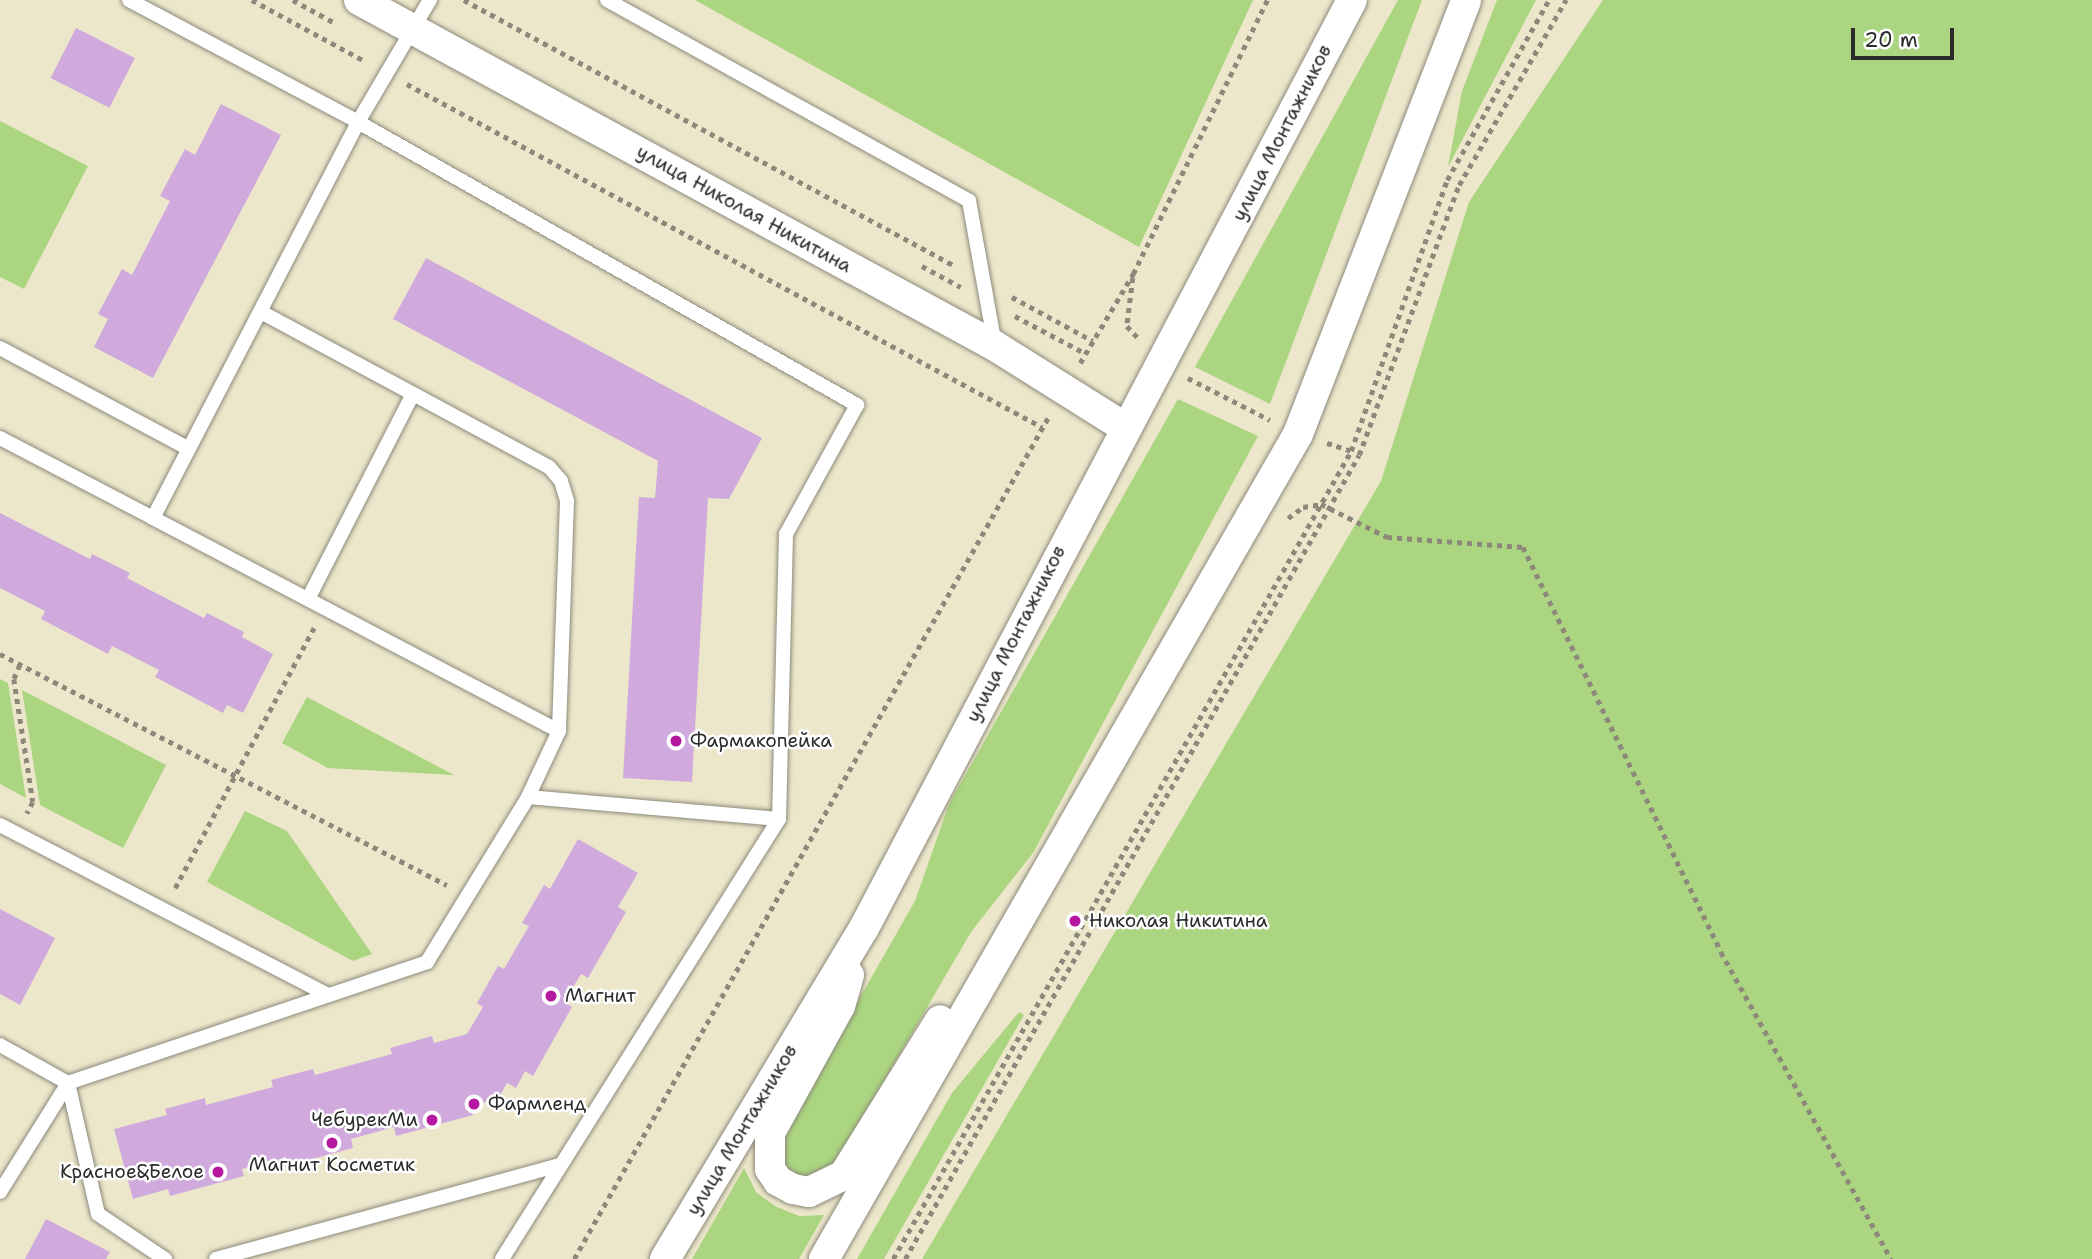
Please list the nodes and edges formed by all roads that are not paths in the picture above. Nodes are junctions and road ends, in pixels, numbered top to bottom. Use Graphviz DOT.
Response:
graph roads {
  1 [pos="129,0"];
  2 [pos="359,0"];
  3 [pos="430,0"];
  4 [pos="607,0"];
  5 [pos="1352,0"];
  6 [pos="1466,0"];
  7 [pos="413,29"];
  8 [pos="358,122"];
  9 [pos="261,312"];
  10 [pos="996,346"];
  11 [pos="0,348"];
  12 [pos="413,394"];
  13 [pos="1124,427"];
  14 [pos="0,438"];
  15 [pos="189,449"];
  16 [pos="153,518"];
  17 [pos="308,599"];
  18 [pos="559,731"];
  19 [pos="528,797"];
  20 [pos="779,819"];
  21 [pos="0,825"];
  22 [pos="864,928"];
  23 [pos="998,958"];
  24 [pos="328,995"];
  25 [pos="0,1045"];
  26 [pos="68,1083"];
  27 [pos="560,1165"];
  28 [pos="0,1192"];
  29 [pos="166,1259"];
  30 [pos="216,1259"];
  31 [pos="502,1259"];
  32 [pos="665,1259"];
  33 [pos="824,1259"];
  1 -- 8 [label="lane"];
  2 -- 7 [label="street, улица Николая Никитина"];
  3 -- 7 [label="lane"];
  4 -- 10 [label="lane"];
  5 -- 13 [label="street, улица Монтажников"];
  6 -- 23 [label="street"];
  7 -- 8 [label="lane"];
  7 -- 10 [label="street, улица Николая Никитина"];
  8 -- 9 [label="lane"];
  8 -- 20 [label="lane"];
  9 -- 12 [label="lane"];
  9 -- 15 [label="lane"];
  10 -- 13 [label="street, улица Николая Никитина"];
  11 -- 15 [label="lane"];
  12 -- 17 [label="lane"];
  12 -- 18 [label="lane"];
  13 -- 22 [label="street, улица Монтажников"];
  14 -- 16 [label="lane"];
  15 -- 16 [label="lane"];
  16 -- 17 [label="lane"];
  17 -- 18 [label="lane"];
  18 -- 19 [label="lane"];
  19 -- 20 [label="lane"];
  19 -- 24 [label="lane"];
  20 -- 27 [label="lane"];
  21 -- 24 [label="lane"];
  22 -- 23 [label="street"];
  22 -- 32 [label="street, улица Монтажников"];
  23 -- 33 [label="street"];
  24 -- 26 [label="lane"];
  25 -- 26 [label="lane"];
  26 -- 28 [label="lane"];
  26 -- 29 [label="lane"];
  27 -- 30 [label="lane"];
  27 -- 31 [label="lane"];
}
